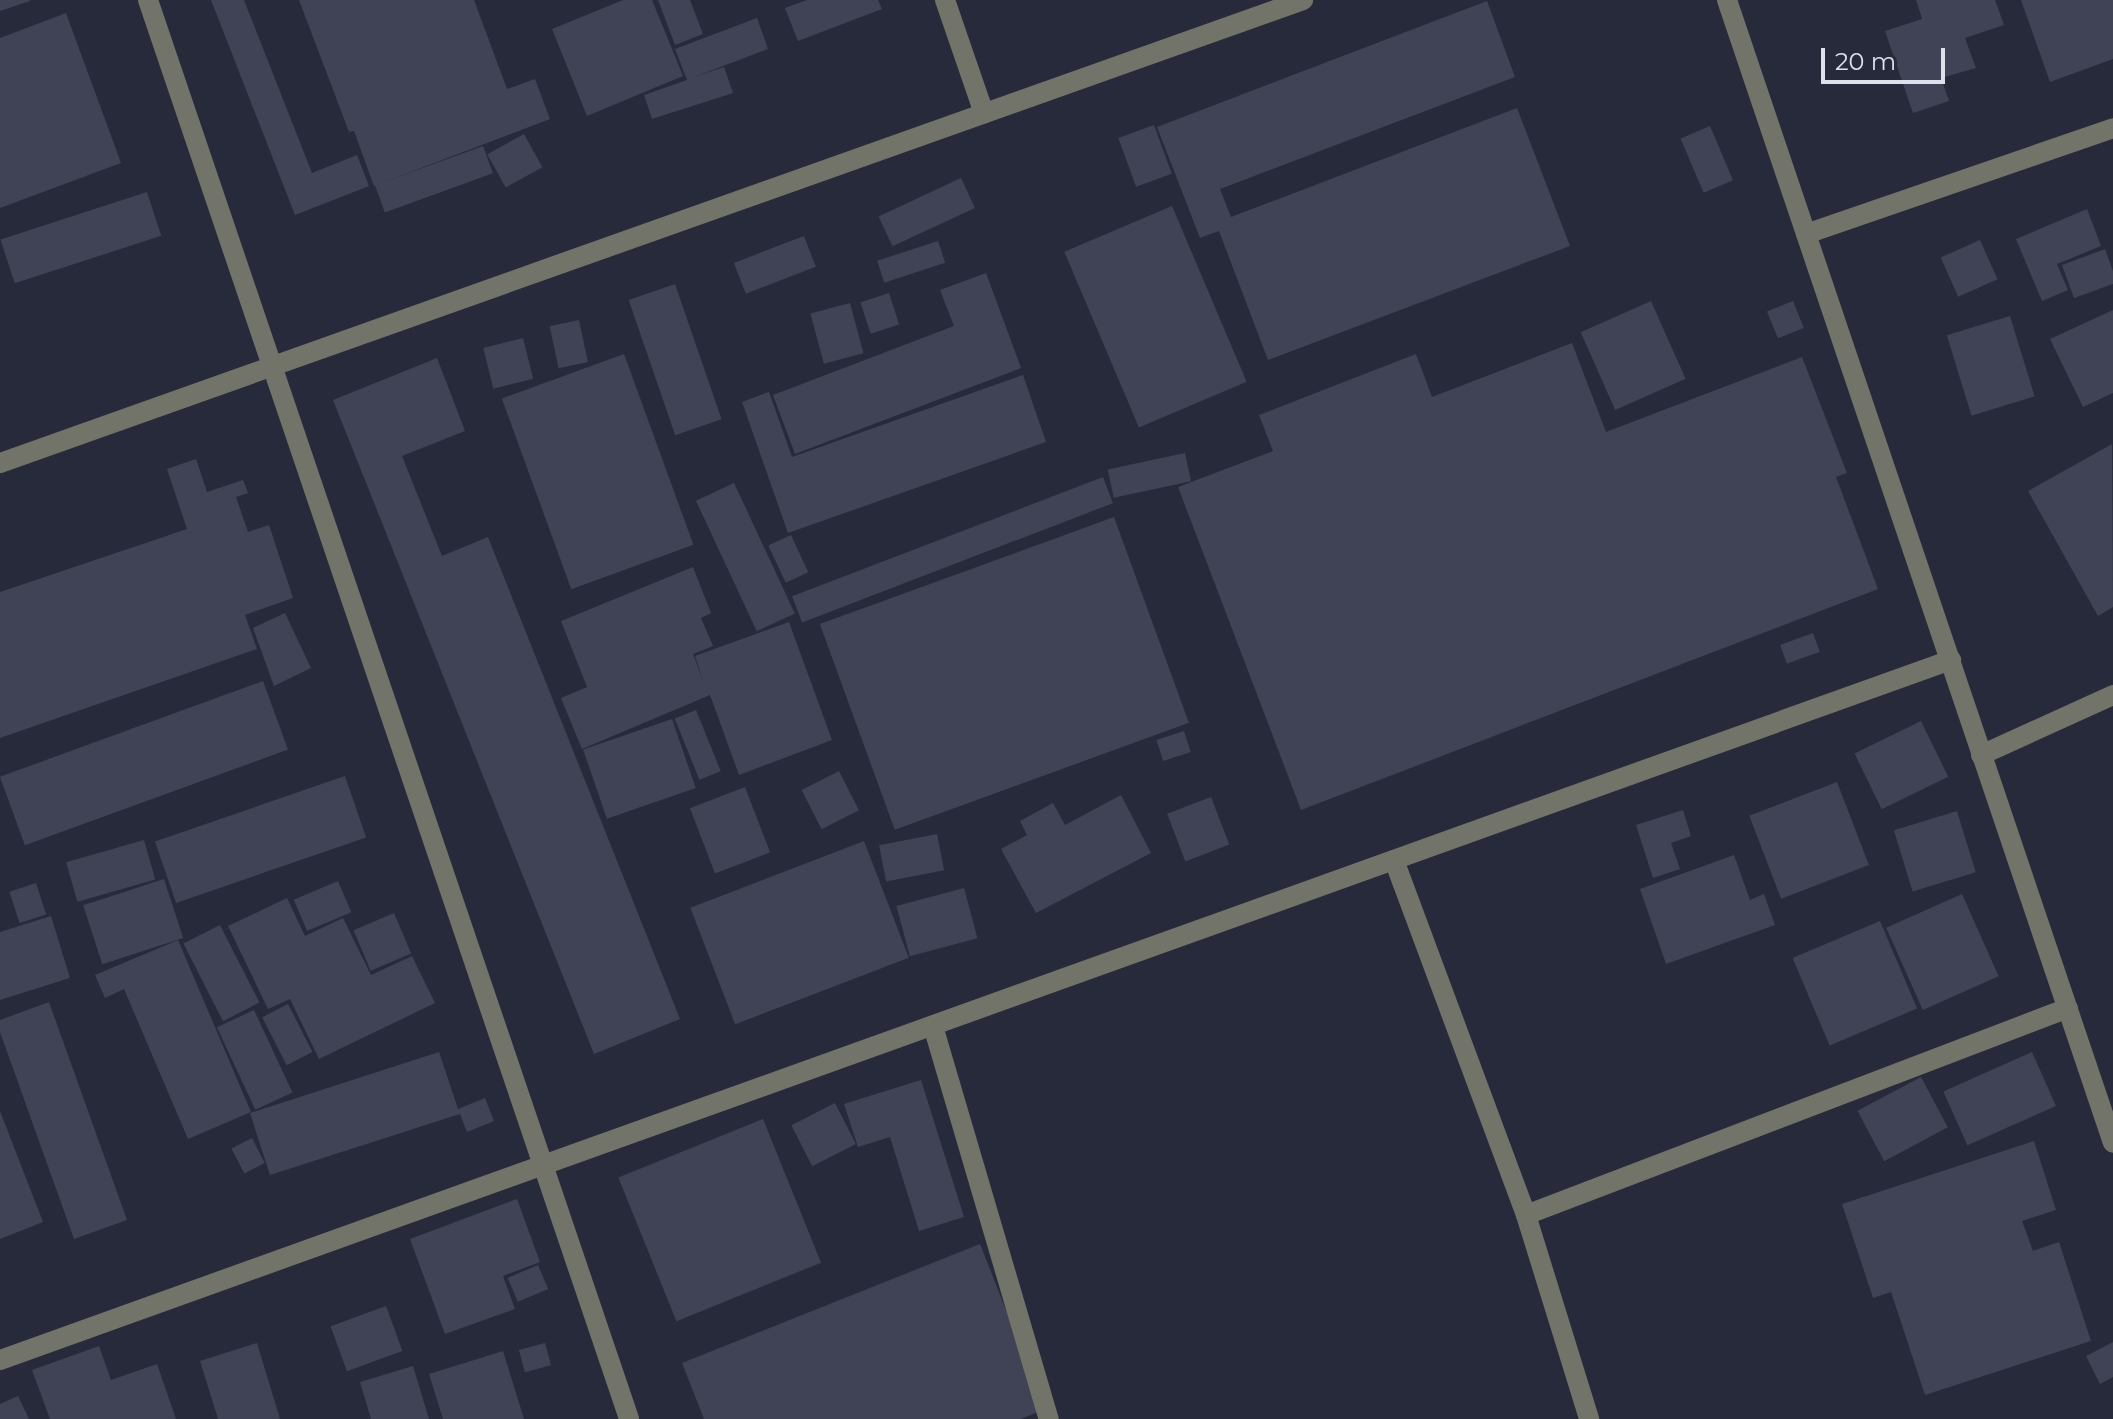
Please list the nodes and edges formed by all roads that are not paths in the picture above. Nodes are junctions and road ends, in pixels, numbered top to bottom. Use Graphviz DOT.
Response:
graph roads {
  1 [pos="148,0"];
  2 [pos="945,0"];
  3 [pos="1303,0"];
  4 [pos="1727,0"];
  5 [pos="984,113"];
  6 [pos="2113,128"];
  7 [pos="1806,234"];
  8 [pos="273,367"];
  9 [pos="0,463"];
  10 [pos="1951,660"];
  11 [pos="2113,695"];
  12 [pos="1981,755"];
  13 [pos="1394,860"];
  14 [pos="2068,1008"];
  15 [pos="933,1026"];
  16 [pos="2113,1143"];
  17 [pos="543,1165"];
  18 [pos="1526,1215"];
  19 [pos="0,1360"];
  20 [pos="629,1419"];
  21 [pos="1049,1419"];
  22 [pos="1589,1419"];
  1 -- 8 [label="street"];
  2 -- 5 [label="street"];
  3 -- 5 [label="street"];
  4 -- 7 [label="street"];
  5 -- 8 [label="street"];
  6 -- 7 [label="street"];
  7 -- 10 [label="street"];
  8 -- 9 [label="street"];
  8 -- 17 [label="street"];
  10 -- 12 [label="street"];
  10 -- 13 [label="street"];
  11 -- 12 [label="street"];
  12 -- 14 [label="street"];
  13 -- 15 [label="street"];
  13 -- 18 [label="street"];
  14 -- 16 [label="street"];
  14 -- 18 [label="street"];
  15 -- 17 [label="street"];
  15 -- 21 [label="street"];
  17 -- 19 [label="street"];
  17 -- 20 [label="street"];
  18 -- 22 [label="street"];
}
